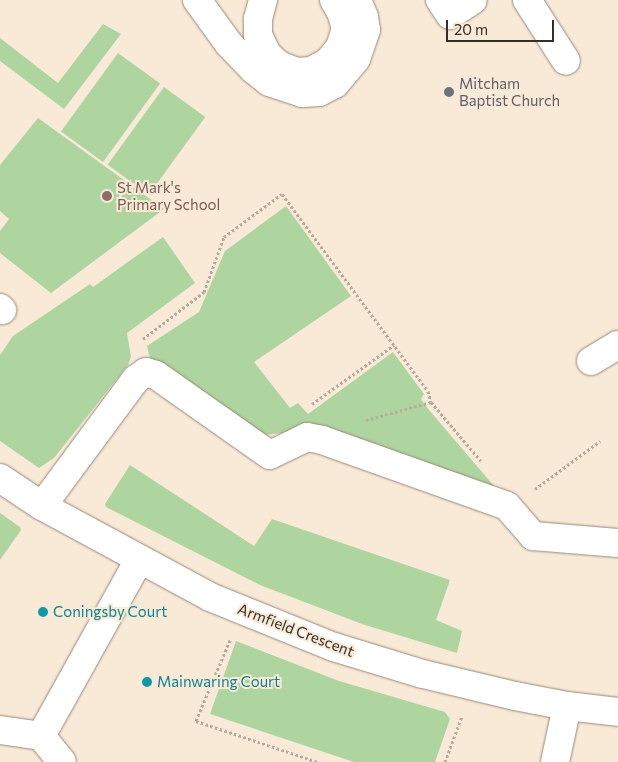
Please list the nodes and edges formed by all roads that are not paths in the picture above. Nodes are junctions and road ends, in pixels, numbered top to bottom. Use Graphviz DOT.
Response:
graph roads {
  1 [pos="197,0"];
  2 [pos="213,0"];
  3 [pos="440,0"];
  4 [pos="473,0"];
  5 [pos="528,0"];
  6 [pos="344,4"];
  7 [pos="258,6"];
  8 [pos="229,44"];
  9 [pos="566,61"];
  10 [pos="618,344"];
  11 [pos="591,361"];
  12 [pos="0,478"];
  13 [pos="42,506"];
  14 [pos="618,544"];
  15 [pos="139,560"];
  16 [pos="567,706"];
  17 [pos="618,712"];
  18 [pos="0,730"];
  19 [pos="41,736"];
  20 [pos="62,762"];
  21 [pos="555,762"];
  1 -- 8 [label="street"];
  2 -- 8 [label="street"];
  3 -- 4 [label="street"];
  5 -- 9 [label="street"];
  6 -- 7 [label="street"];
  6 -- 8 [label="street"];
  10 -- 11 [label="street"];
  12 -- 13 [label="street, Armfield Crescent"];
  13 -- 14 [label="street"];
  13 -- 15 [label="street, Armfield Crescent"];
  15 -- 16 [label="street, Armfield Crescent"];
  15 -- 19 [label="street"];
  16 -- 17 [label="street, Armfield Crescent"];
  16 -- 21 [label="street"];
  18 -- 19 [label="street"];
  19 -- 20 [label="street"];
}
